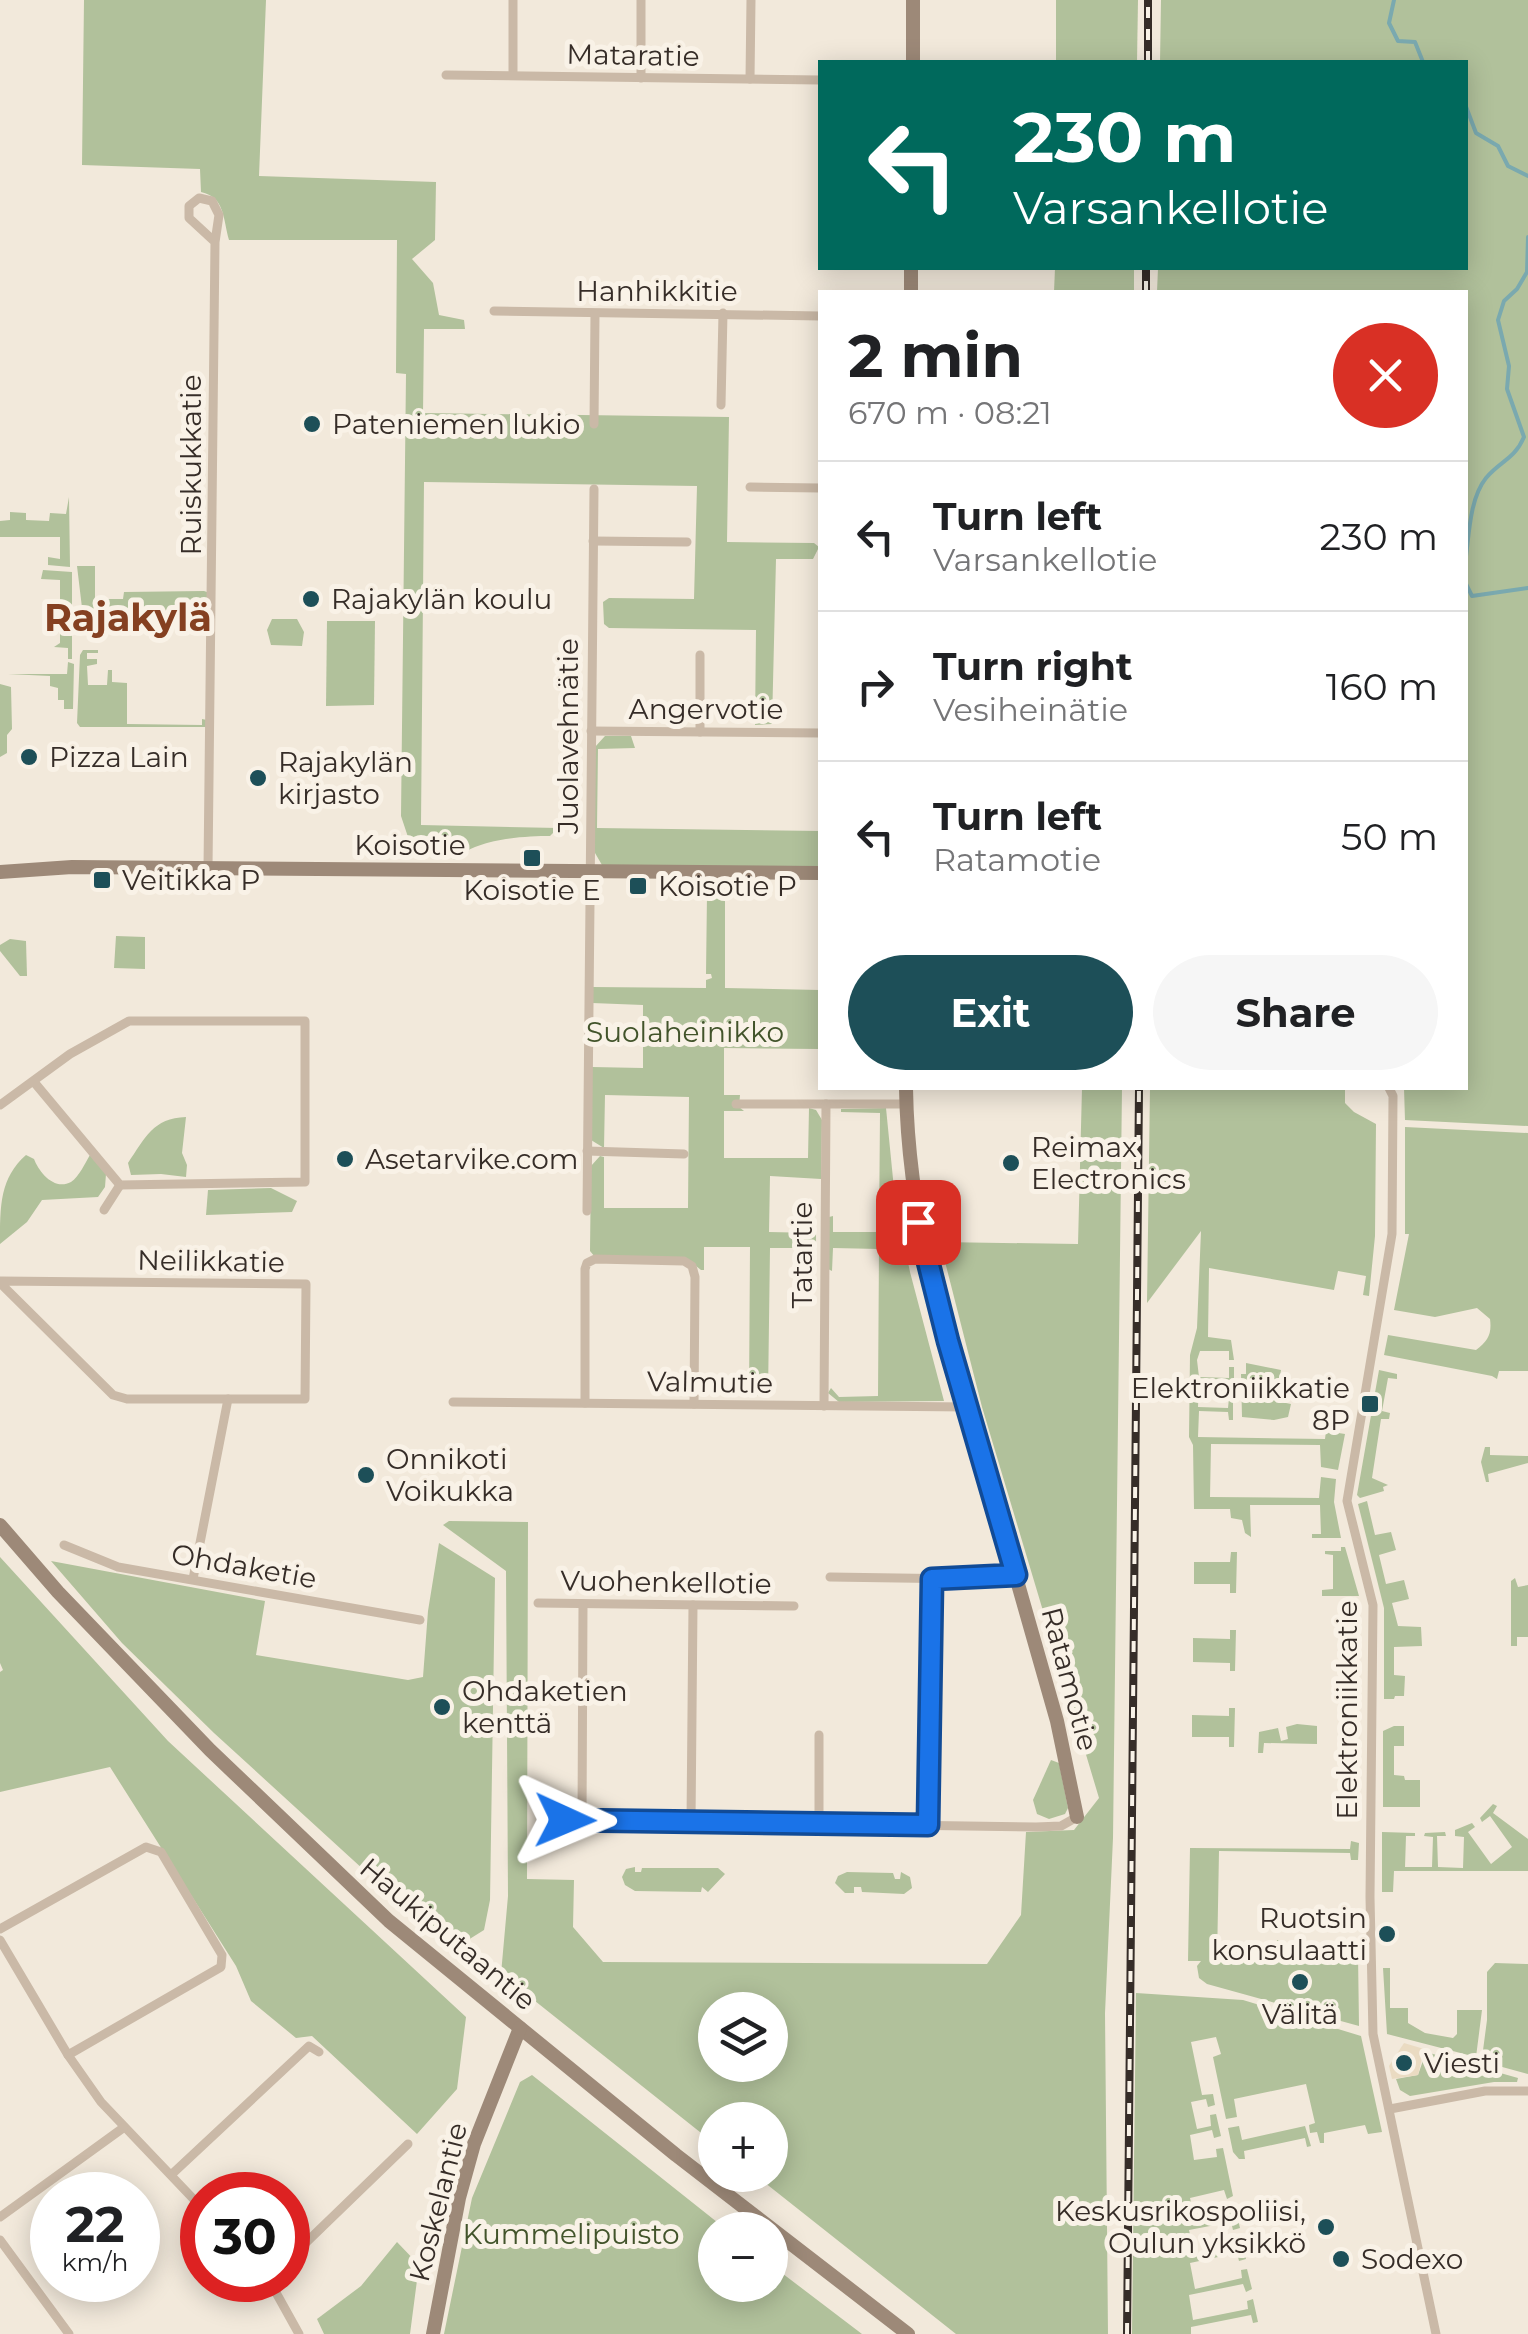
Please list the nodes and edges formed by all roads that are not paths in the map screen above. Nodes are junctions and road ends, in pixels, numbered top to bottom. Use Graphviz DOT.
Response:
graph roads {
  1 [pos="513,0"];
  2 [pos="641,0"];
  3 [pos="750,0"];
  4 [pos="913,0"];
  5 [pos="913,60"];
  6 [pos="513,75"];
  7 [pos="446,76"];
  8 [pos="641,78"];
  9 [pos="750,79"];
  10 [pos="818,80"];
  11 [pos="215,242"];
  12 [pos="494,311"];
  13 [pos="595,314"];
  14 [pos="723,314"];
  15 [pos="818,316"];
  16 [pos="721,405"];
  17 [pos="594,424"];
  18 [pos="750,488"];
  19 [pos="818,488"];
  20 [pos="594,489"];
  21 [pos="593,542"];
  22 [pos="687,542"];
  23 [pos="700,655"];
  24 [pos="591,731"];
  25 [pos="700,732"];
  26 [pos="818,733"];
  27 [pos="208,868"];
  28 [pos="589,871"];
  29 [pos="0,872"];
  30 [pos="818,873"];
  31 [pos="34,1082"];
  32 [pos="906,1090"];
  33 [pos="1390,1090"];
  34 [pos="736,1104"];
  35 [pos="826,1104"];
  36 [pos="906,1104"];
  37 [pos="0,1105"];
  38 [pos="587,1152"];
  39 [pos="684,1154"];
  40 [pos="120,1185"];
  41 [pos="104,1210"];
  42 [pos="587,1211"];
  43 [pos="0,1282"];
  44 [pos="228,1399"];
  45 [pos="453,1402"];
  46 [pos="585,1403"];
  47 [pos="694,1404"];
  48 [pos="824,1406"];
  49 [pos="967,1407"];
  50 [pos="0,1524"];
  51 [pos="64,1546"];
  52 [pos="1016,1575"];
  53 [pos="830,1578"];
  54 [pos="193,1579"];
  55 [pos="932,1579"];
  56 [pos="538,1603"];
  57 [pos="583,1604"];
  58 [pos="693,1605"];
  59 [pos="794,1606"];
  60 [pos="420,1620"];
  61 [pos="819,1735"];
  62 [pos="1076,1817"];
  63 [pos="565,1820"];
  64 [pos="582,1821"];
  65 [pos="691,1822"];
  66 [pos="819,1824"];
  67 [pos="928,1825"];
  68 [pos="0,1929"];
  69 [pos="0,1940"];
  70 [pos="520,2028"];
  71 [pos="320,2052"];
  72 [pos="68,2056"];
  73 [pos="1528,2090"];
  74 [pos="1390,2108"];
  75 [pos="123,2128"];
  76 [pos="408,2144"];
  77 [pos="172,2175"];
  78 [pos="180,2184"];
  79 [pos="0,2218"];
  80 [pos="310,2239"];
  81 [pos="0,2240"];
  82 [pos="281,2302"];
  83 [pos="69,2334"];
  84 [pos="299,2334"];
  85 [pos="434,2334"];
  86 [pos="908,2334"];
  87 [pos="1436,2334"];
  1 -- 6 [label="street"];
  2 -- 8 [label="street"];
  3 -- 9 [label="street"];
  4 -- 5 [label="street"];
  6 -- 7 [label="street, Mataratie"];
  6 -- 8 [label="street, Mataratie"];
  8 -- 9 [label="street, Mataratie"];
  9 -- 10 [label="street, Mataratie"];
  11 -- 11 [label="street, Ruiskukkatie"];
  11 -- 27 [label="street, Ruiskukkatie"];
  12 -- 13 [label="street, Hanhikkitie"];
  13 -- 14 [label="street, Hanhikkitie"];
  13 -- 17 [label="street"];
  14 -- 15 [label="street, Hanhikkitie"];
  14 -- 16 [label="street"];
  18 -- 19 [label="street"];
  20 -- 21 [label="street, Juolavehnätie"];
  21 -- 22 [label="street"];
  21 -- 24 [label="street, Juolavehnätie"];
  23 -- 25 [label="street"];
  24 -- 25 [label="street, Angervotie"];
  24 -- 28 [label="street, Juolavehnätie"];
  25 -- 26 [label="street, Angervotie"];
  27 -- 28 [label="street, Koisotie"];
  27 -- 29 [label="street, Koisotie"];
  28 -- 30 [label="street, Koisotie"];
  28 -- 38 [label="street, Juolavehnätie"];
  31 -- 37 [label="street"];
  31 -- 40 [label="street"];
  31 -- 40 [label="street"];
  32 -- 36 [label="street, Ratamotie"];
  33 -- 74 [label="street, Elektroniikkatie"];
  34 -- 35 [label="street"];
  35 -- 36 [label="street"];
  35 -- 48 [label="street, Tatartie"];
  36 -- 49 [label="street, Ratamotie"];
  38 -- 39 [label="street"];
  38 -- 42 [label="street, Juolavehnätie"];
  40 -- 41 [label="street"];
  43 -- 44 [label="street"];
  43 -- 44 [label="street, Neilikkatie"];
  44 -- 54 [label="street"];
  45 -- 46 [label="street, Valmutie"];
  46 -- 47 [label="street, Valmutie"];
  46 -- 47 [label="street"];
  47 -- 48 [label="street, Valmutie"];
  48 -- 49 [label="street, Valmutie"];
  49 -- 52 [label="street, Ratamotie"];
  50 -- 70 [label="street, Haukiputaantie"];
  51 -- 54 [label="street, Ohdaketie"];
  52 -- 55 [label="street"];
  52 -- 62 [label="street, Ratamotie"];
  53 -- 55 [label="street"];
  54 -- 60 [label="street, Ohdaketie"];
  55 -- 67 [label="street"];
  56 -- 57 [label="street, Vuohenkellotie"];
  57 -- 58 [label="street, Vuohenkellotie"];
  57 -- 64 [label="street"];
  58 -- 59 [label="street, Vuohenkellotie"];
  58 -- 65 [label="street"];
  61 -- 66 [label="street"];
  62 -- 67 [label="street"];
  63 -- 64 [label="street"];
  64 -- 65 [label="street"];
  65 -- 66 [label="street"];
  66 -- 67 [label="street"];
  68 -- 72 [label="street"];
  69 -- 72 [label="street"];
  70 -- 85 [label="street, Koskelantie"];
  70 -- 86 [label="street, Haukiputaantie"];
  71 -- 77 [label="street"];
  72 -- 75 [label="street"];
  73 -- 74 [label="street"];
  74 -- 87 [label="street, Elektroniikkatie"];
  75 -- 77 [label="street"];
  75 -- 79 [label="street"];
  76 -- 80 [label="street"];
  77 -- 78 [label="street"];
  81 -- 83 [label="street"];
  82 -- 84 [label="street"];
}
